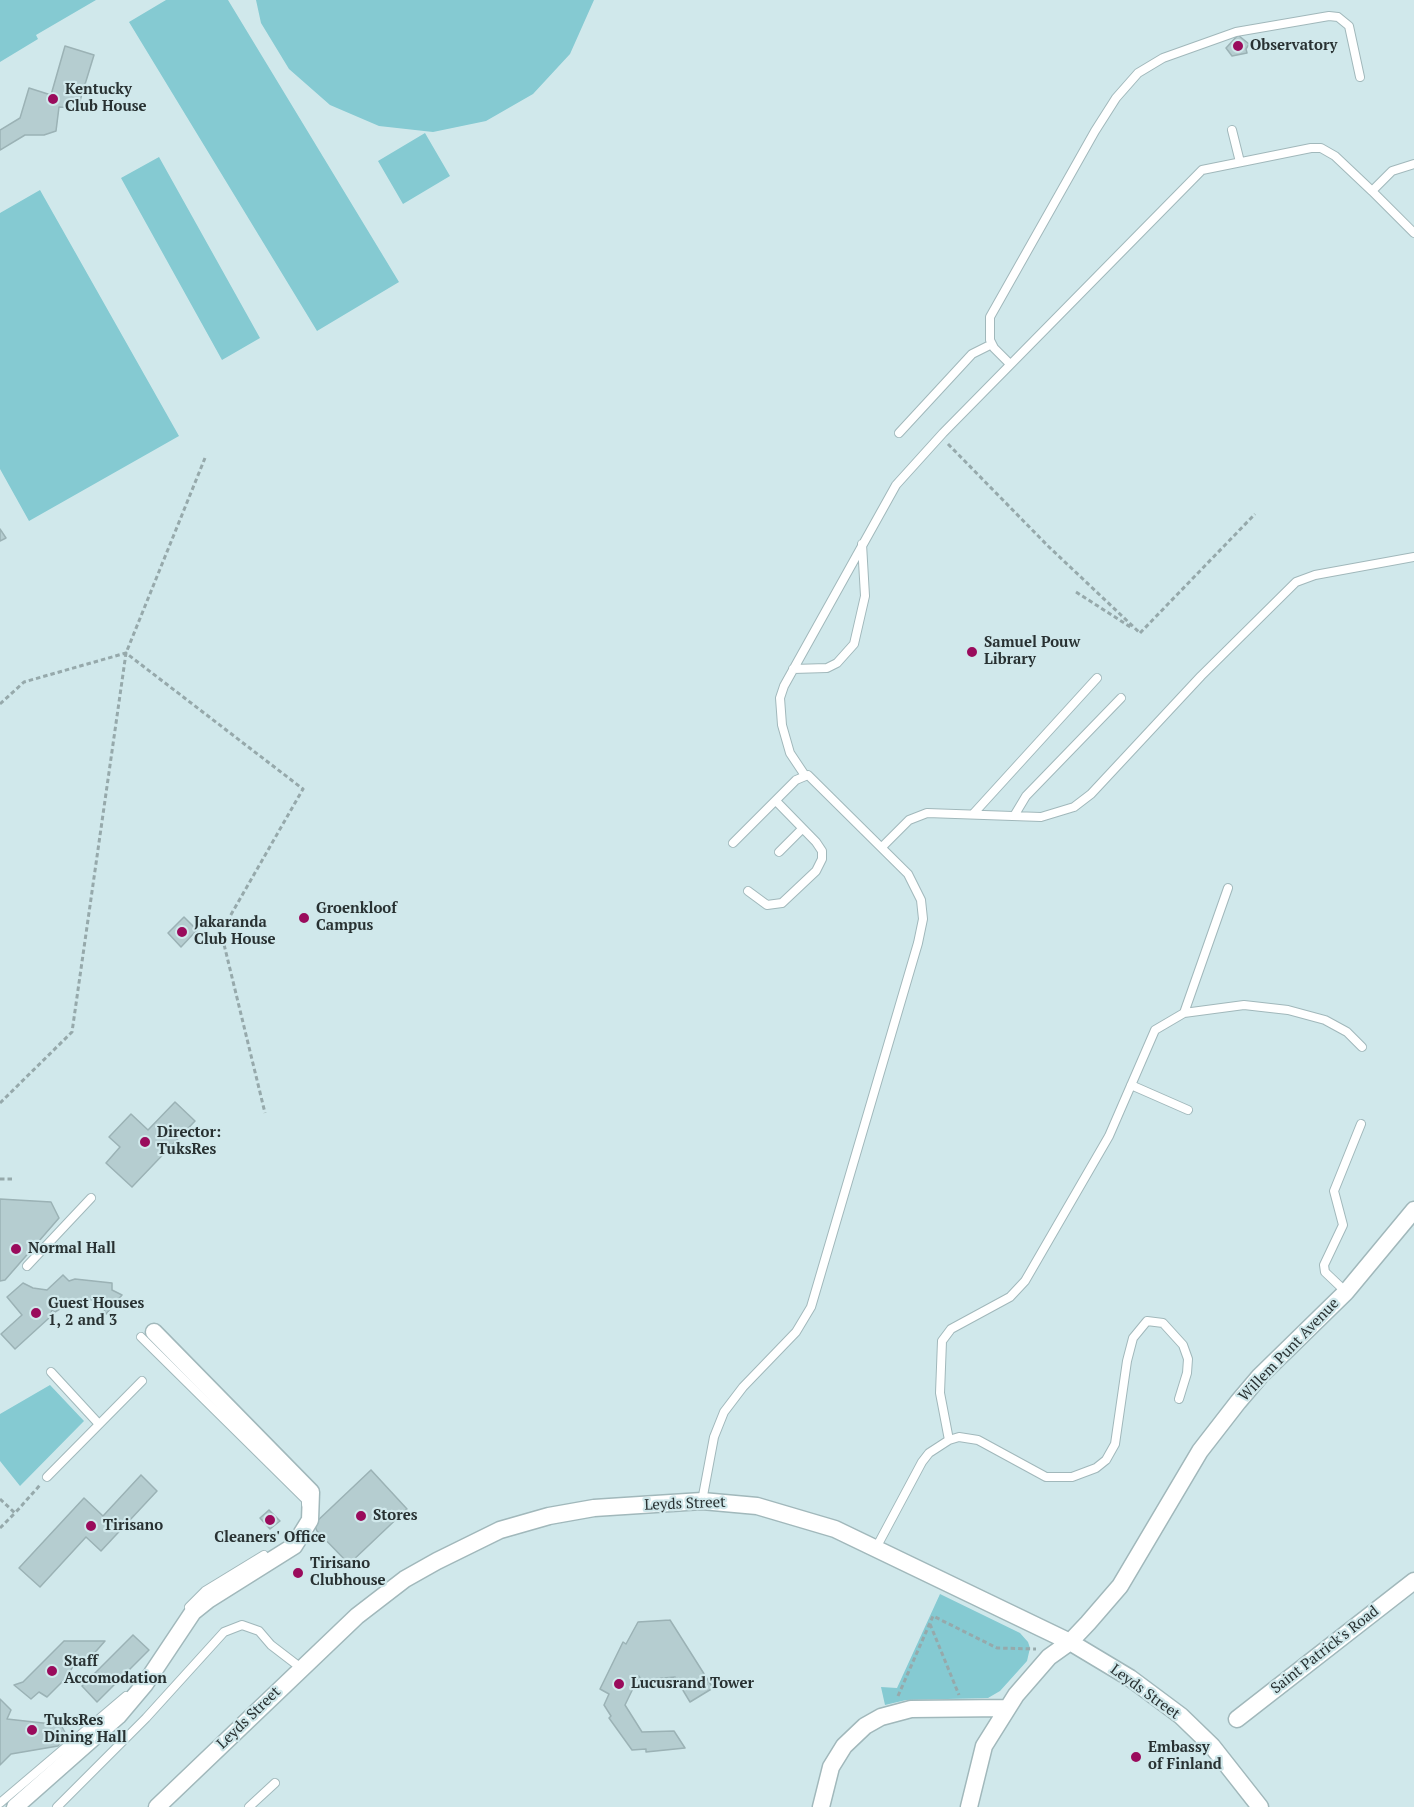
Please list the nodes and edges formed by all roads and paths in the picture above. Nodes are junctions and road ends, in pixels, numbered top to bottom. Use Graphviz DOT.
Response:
graph roads {
  1 [pos="1360,77"];
  2 [pos="1232,130"];
  3 [pos="1240,162"];
  4 [pos="1414,164"];
  5 [pos="1372,191"];
  6 [pos="1414,233"];
  7 [pos="992,344"];
  8 [pos="1010,364"];
  9 [pos="899,433"];
  10 [pos="940,436"];
  11 [pos="205,458"];
  12 [pos="1255,514"];
  13 [pos="862,544"];
  14 [pos="1414,557"];
  15 [pos="1076,592"];
  16 [pos="1140,633"];
  17 [pos="126,653"];
  18 [pos="793,669"];
  19 [pos="1097,678"];
  20 [pos="1120,698"];
  21 [pos="0,704"];
  22 [pos="804,774"];
  23 [pos="776,801"];
  24 [pos="974,813"];
  25 [pos="1014,816"];
  26 [pos="802,829"];
  27 [pos="733,843"];
  28 [pos="882,848"];
  29 [pos="779,852"];
  30 [pos="1228,888"];
  31 [pos="748,891"];
  32 [pos="1184,1013"];
  33 [pos="1362,1047"];
  34 [pos="1131,1085"];
  35 [pos="0,1103"];
  36 [pos="1188,1110"];
  37 [pos="265,1113"];
  38 [pos="1361,1124"];
  39 [pos="0,1179"];
  40 [pos="14,1179"];
  41 [pos="91,1198"];
  42 [pos="1414,1210"];
  43 [pos="27,1266"];
  44 [pos="1346,1292"];
  45 [pos="147,1335"];
  46 [pos="51,1372"];
  47 [pos="142,1382"];
  48 [pos="1179,1399"];
  49 [pos="98,1423"];
  50 [pos="949,1440"];
  51 [pos="47,1477"];
  52 [pos="0,1499"];
  53 [pos="702,1501"];
  54 [pos="15,1513"];
  55 [pos="0,1528"];
  56 [pos="876,1548"];
  57 [pos="1414,1581"];
  58 [pos="930,1624"];
  59 [pos="1064,1646"];
  60 [pos="301,1668"];
  61 [pos="964,1708"];
  62 [pos="1006,1708"];
  63 [pos="891,1713"];
  64 [pos="1237,1719"];
  65 [pos="275,1783"];
  66 [pos="0,1803"];
  67 [pos="15,1807"];
  68 [pos="57,1807"];
  69 [pos="157,1807"];
  70 [pos="249,1807"];
  71 [pos="820,1807"];
  72 [pos="969,1807"];
  73 [pos="1260,1807"];
  1 -- 7 [label="lane"];
  2 -- 3 [label="lane"];
  3 -- 5 [label="lane"];
  3 -- 8 [label="lane"];
  4 -- 5 [label="lane"];
  5 -- 6 [label="lane"];
  7 -- 8 [label="lane"];
  7 -- 9 [label="lane"];
  8 -- 10 [label="lane"];
  10 -- 13 [label="lane"];
  10 -- 16 [label="path"];
  11 -- 17 [label="path"];
  12 -- 16 [label="path"];
  13 -- 18 [label="lane"];
  13 -- 18 [label="lane"];
  14 -- 25 [label="lane"];
  15 -- 16 [label="path"];
  17 -- 21 [label="path"];
  17 -- 35 [label="path"];
  17 -- 37 [label="path"];
  18 -- 22 [label="lane"];
  19 -- 24 [label="lane"];
  20 -- 25 [label="lane"];
  22 -- 23 [label="lane"];
  22 -- 28 [label="lane"];
  23 -- 26 [label="lane"];
  23 -- 27 [label="lane"];
  24 -- 25 [label="lane"];
  24 -- 28 [label="lane"];
  26 -- 29 [label="lane"];
  26 -- 31 [label="lane"];
  28 -- 53 [label="lane"];
  30 -- 32 [label="lane"];
  32 -- 33 [label="lane"];
  32 -- 34 [label="lane"];
  34 -- 36 [label="lane"];
  34 -- 50 [label="lane"];
  38 -- 44 [label="lane"];
  39 -- 40 [label="path"];
  41 -- 43 [label="lane"];
  42 -- 44 [label="street, Willem Punt Avenue"];
  44 -- 59 [label="street, Willem Punt Avenue"];
  45 -- 66 [label="lane"];
  45 -- 67 [label="street"];
  46 -- 49 [label="lane"];
  47 -- 49 [label="lane"];
  48 -- 50 [label="lane"];
  49 -- 51 [label="lane"];
  50 -- 56 [label="lane"];
  51 -- 54 [label="path"];
  52 -- 54 [label="path"];
  53 -- 56 [label="street, Leyds Street"];
  53 -- 60 [label="street, Leyds Street"];
  54 -- 55 [label="path"];
  56 -- 59 [label="street, Leyds Street"];
  57 -- 64 [label="street, Saint Patrick's Road"];
  58 -- 59 [label="path"];
  58 -- 61 [label="path"];
  58 -- 63 [label="path"];
  59 -- 62 [label="street, Willem Punt Avenue"];
  59 -- 73 [label="street, Leyds Street"];
  60 -- 68 [label="lane"];
  60 -- 69 [label="street, Leyds Street"];
  61 -- 62 [label="street"];
  61 -- 63 [label="street"];
  62 -- 72 [label="street, Willem Punt Avenue"];
  63 -- 71 [label="street"];
  65 -- 70 [label="lane"];
}
